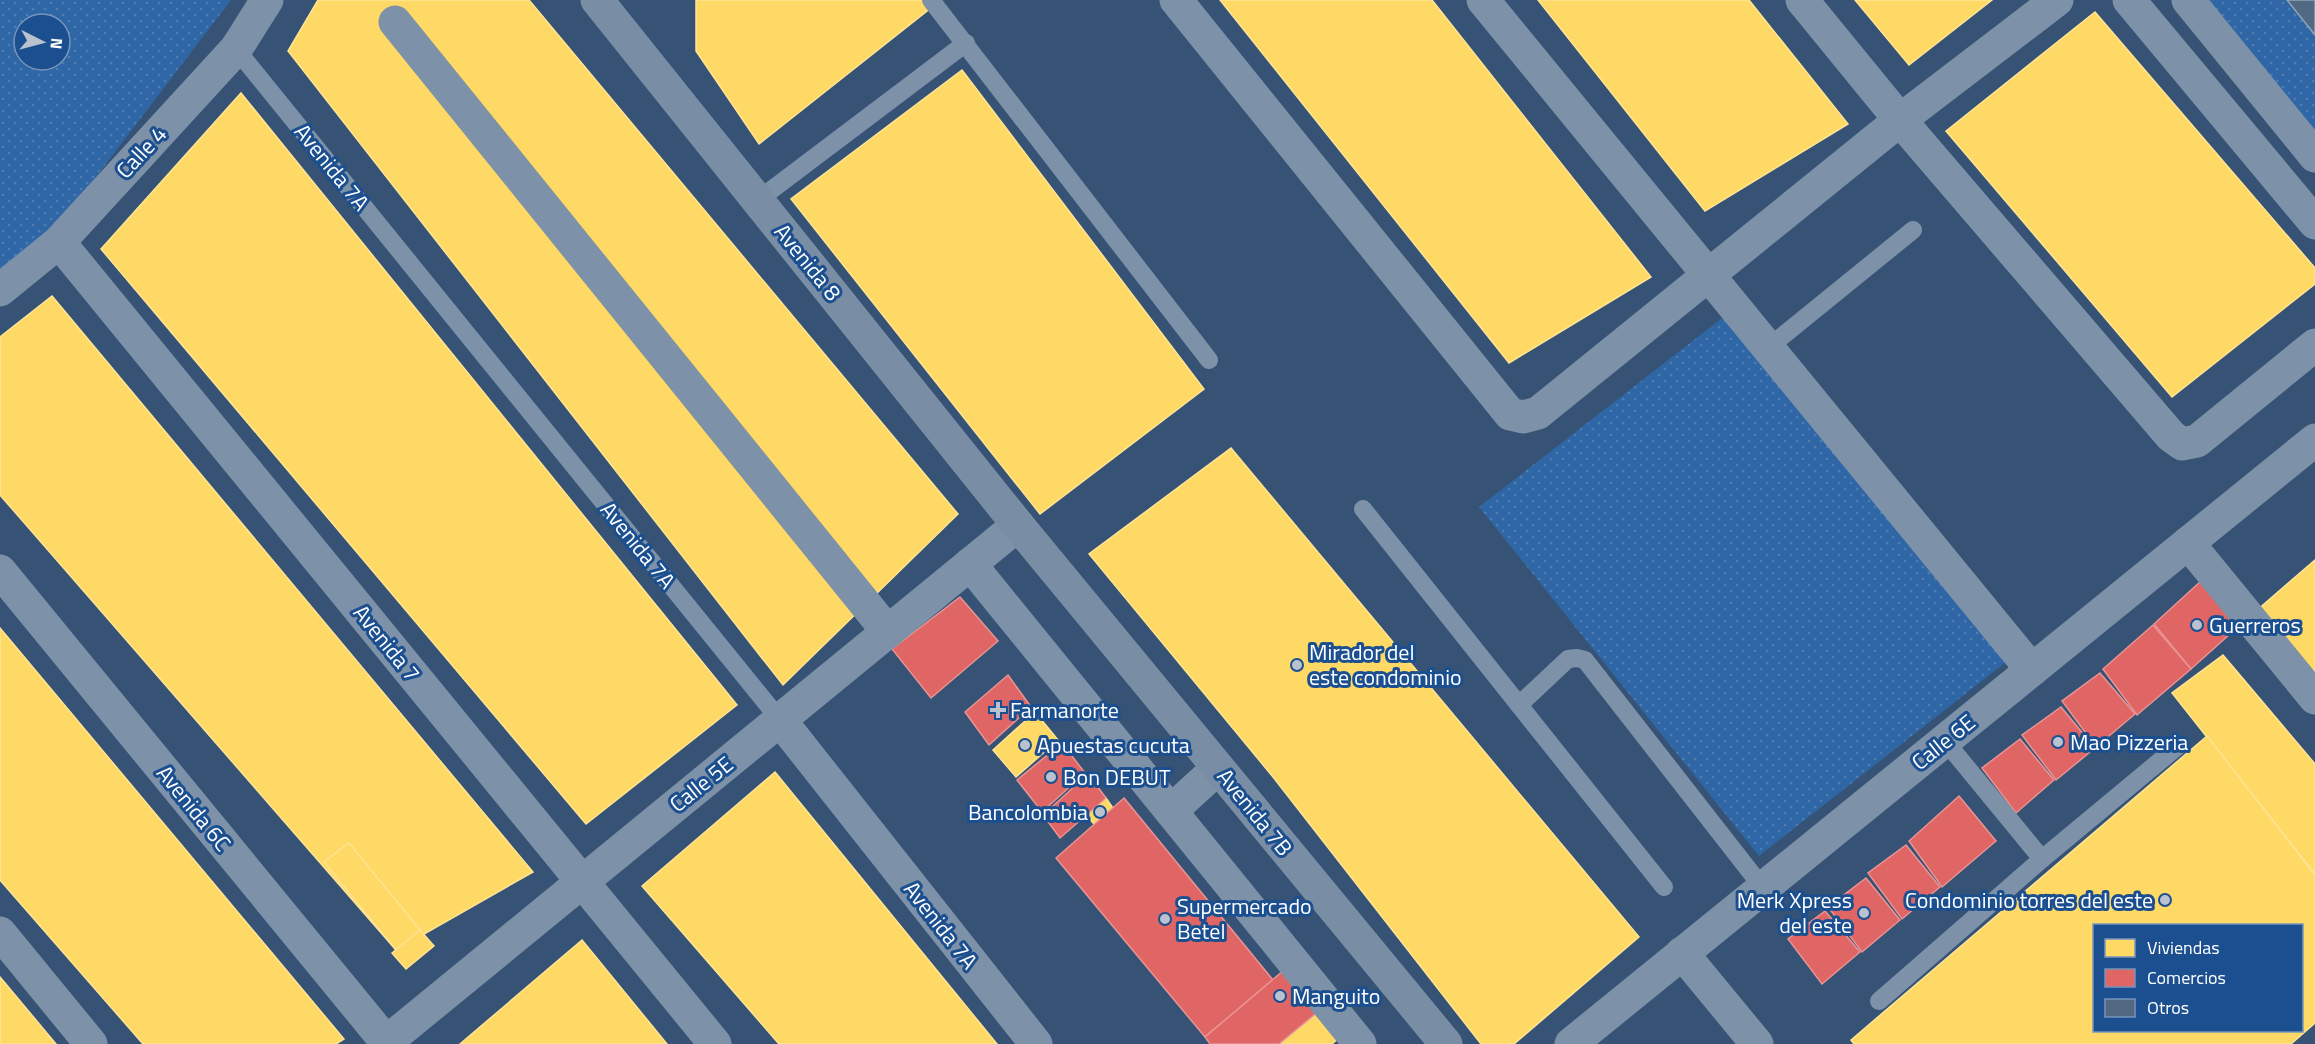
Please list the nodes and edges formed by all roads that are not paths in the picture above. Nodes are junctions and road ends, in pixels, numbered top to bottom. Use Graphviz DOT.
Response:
graph roads {
  1 [pos="267,0"];
  2 [pos="597,0"];
  3 [pos="931,0"];
  4 [pos="1176,0"];
  5 [pos="1483,0"];
  6 [pos="1802,0"];
  7 [pos="2057,0"];
  8 [pos="2129,0"];
  9 [pos="2188,0"];
  10 [pos="394,22"];
  11 [pos="966,43"];
  12 [pos="236,49"];
  13 [pos="1900,120"];
  14 [pos="2315,156"];
  15 [pos="758,200"];
  16 [pos="2315,223"];
  17 [pos="1913,230"];
  18 [pos="58,242"];
  19 [pos="1708,275"];
  20 [pos="0,290"];
  21 [pos="2315,345"];
  22 [pos="1769,346"];
  23 [pos="1209,360"];
  24 [pos="2315,440"];
  25 [pos="1363,509"];
  26 [pos="1018,525"];
  27 [pos="2188,543"];
  28 [pos="970,564"];
  29 [pos="0,571"];
  30 [pos="888,632"];
  31 [pos="2032,670"];
  32 [pos="2313,692"];
  33 [pos="1519,705"];
  34 [pos="780,720"];
  35 [pos="1944,741"];
  36 [pos="2178,746"];
  37 [pos="1218,768"];
  38 [pos="1171,811"];
  39 [pos="2042,859"];
  40 [pos="582,881"];
  41 [pos="1664,887"];
  42 [pos="1763,888"];
  43 [pos="0,933"];
  44 [pos="1682,953"];
  45 [pos="1879,1001"];
  46 [pos="386,1043"];
  47 [pos="91,1044"];
  48 [pos="715,1044"];
  49 [pos="1036,1044"];
  50 [pos="1360,1044"];
  51 [pos="1446,1044"];
  52 [pos="1571,1044"];
  53 [pos="1757,1044"];
  1 -- 12 [label="street, Calle 4"];
  2 -- 15 [label="street, Avenida 8"];
  3 -- 11 [label="lane"];
  4 -- 19 [label="street"];
  5 -- 19 [label="street"];
  6 -- 13 [label="street"];
  7 -- 13 [label="street"];
  8 -- 16 [label="street"];
  9 -- 14 [label="street"];
  10 -- 30 [label="street"];
  11 -- 15 [label="lane"];
  11 -- 23 [label="lane"];
  12 -- 18 [label="street, Calle 4"];
  12 -- 34 [label="lane, Avenida 7A"];
  13 -- 19 [label="street"];
  13 -- 21 [label="street"];
  15 -- 26 [label="street, Avenida 8"];
  17 -- 22 [label="lane"];
  18 -- 20 [label="street, Calle 4"];
  18 -- 40 [label="street, Avenida 7"];
  19 -- 22 [label="street"];
  22 -- 31 [label="street"];
  24 -- 27 [label="street, Calle 6E"];
  25 -- 33 [label="lane"];
  26 -- 28 [label="street, Calle 5E"];
  26 -- 37 [label="street, Avenida 7B"];
  27 -- 31 [label="street, Calle 6E"];
  27 -- 32 [label="street"];
  28 -- 30 [label="street, Calle 5E"];
  28 -- 38 [label="street"];
  29 -- 46 [label="street, Avenida 6C"];
  30 -- 34 [label="street, Calle 5E"];
  31 -- 35 [label="street, Calle 6E"];
  33 -- 41 [label="lane"];
  33 -- 42 [label="lane"];
  34 -- 40 [label="street, Calle 5E"];
  34 -- 49 [label="street, Avenida 7A"];
  35 -- 39 [label="lane"];
  35 -- 42 [label="street, Calle 6E"];
  36 -- 39 [label="lane"];
  37 -- 38 [label="street"];
  37 -- 51 [label="street, Avenida 7B"];
  38 -- 50 [label="street"];
  39 -- 45 [label="lane"];
  40 -- 46 [label="street, Calle 5E"];
  40 -- 48 [label="street, Avenida 7"];
  42 -- 44 [label="street, Calle 6E"];
  43 -- 47 [label="street"];
  44 -- 52 [label="street, Calle 6E"];
  44 -- 53 [label="street"];
}
